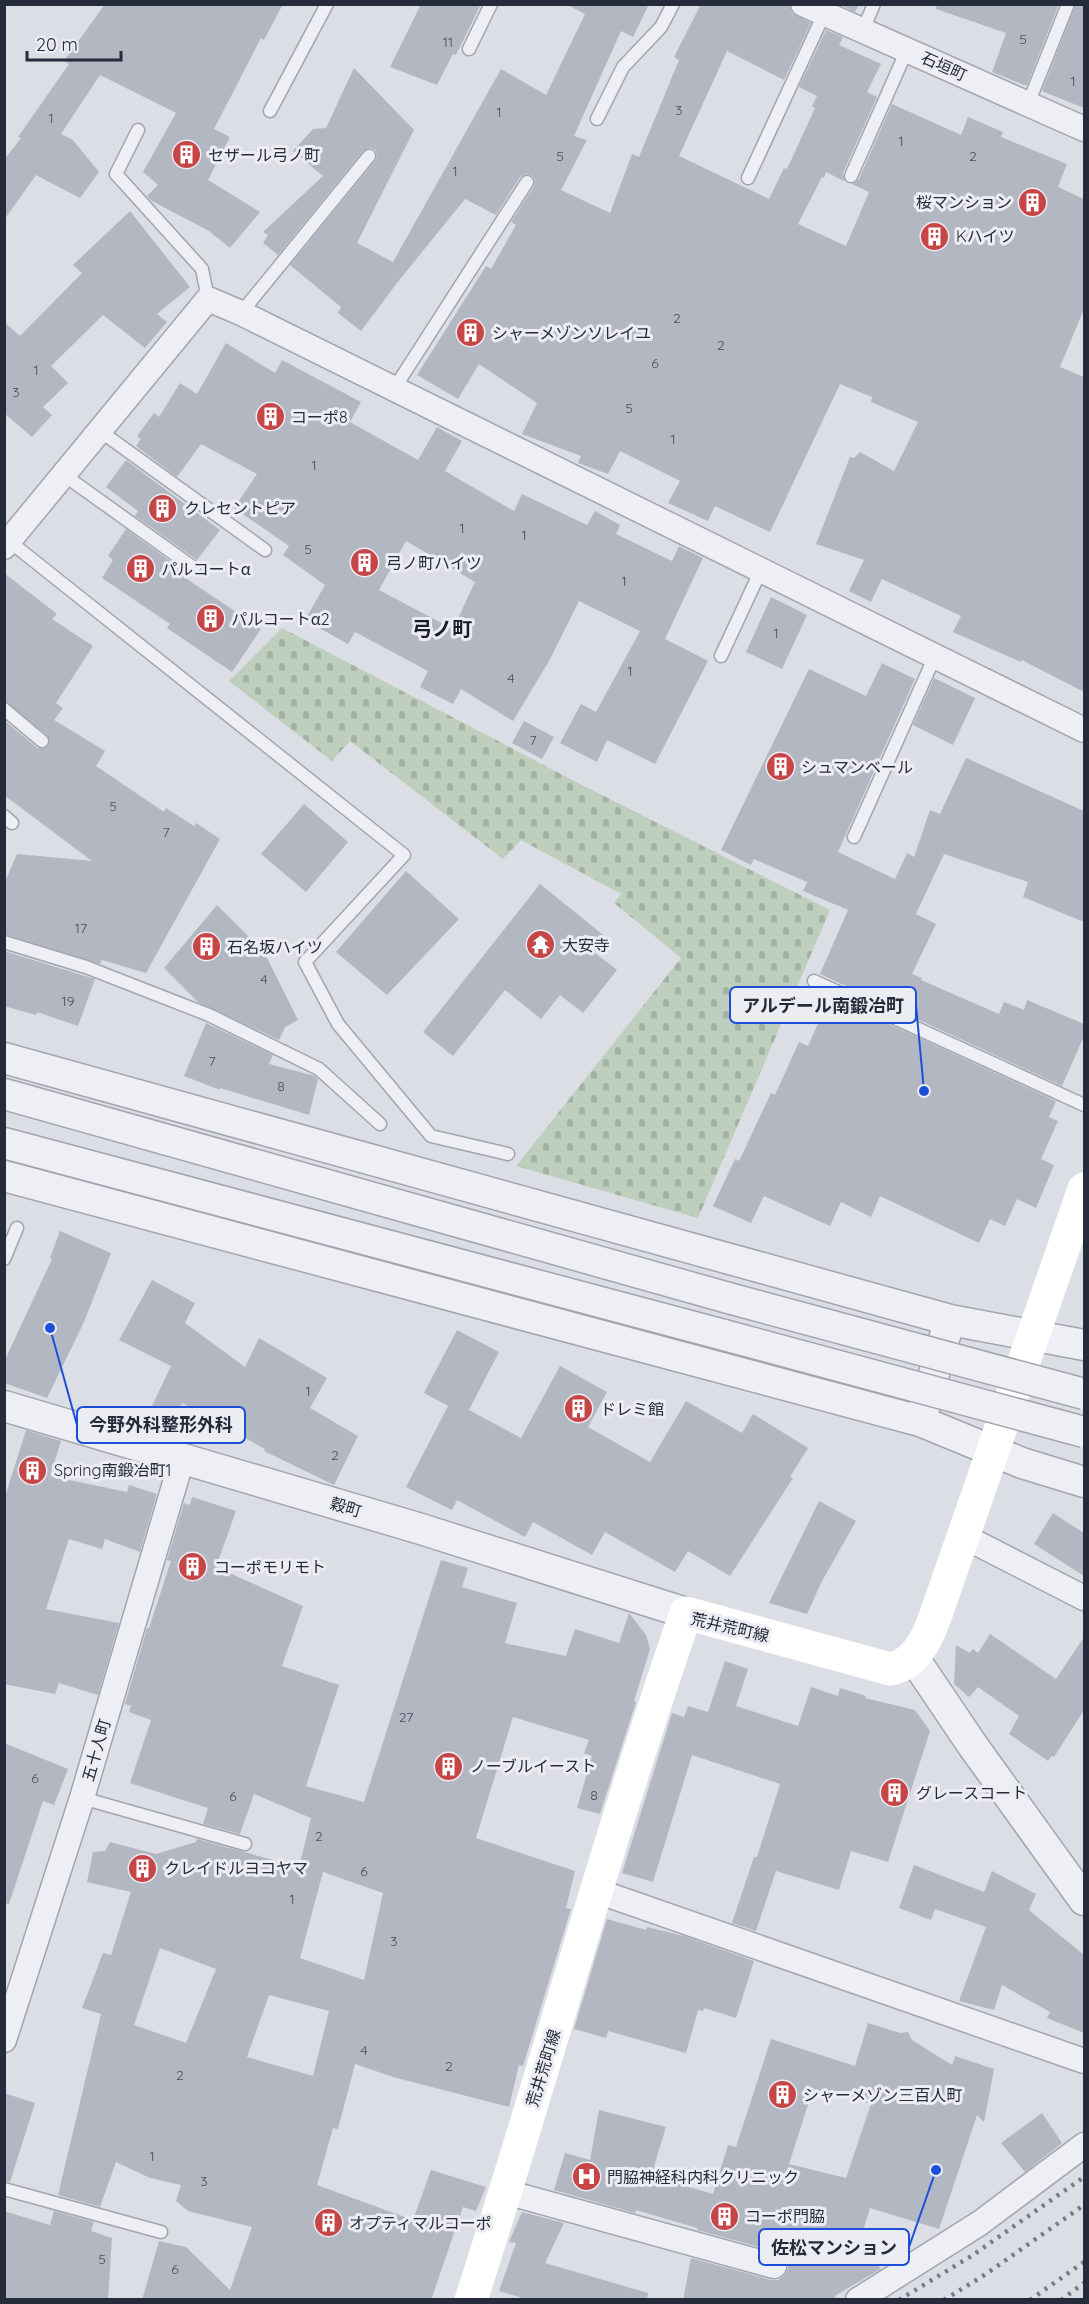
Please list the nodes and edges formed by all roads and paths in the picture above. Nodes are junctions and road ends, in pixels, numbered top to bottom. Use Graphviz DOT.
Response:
graph roads {
  1 [pos="327,4"];
  2 [pos="491,4"];
  3 [pos="673,4"];
  4 [pos="874,4"];
  5 [pos="1068,4"];
  6 [pos="813,9"];
  7 [pos="863,30"];
  8 [pos="469,49"];
  9 [pos="907,50"];
  10 [pos="1028,104"];
  11 [pos="270,111"];
  12 [pos="597,119"];
  13 [pos="1084,129"];
  14 [pos="138,130"];
  15 [pos="369,156"];
  16 [pos="851,176"];
  17 [pos="748,177"];
  18 [pos="527,182"];
  19 [pos="208,299"];
  20 [pos="241,313"];
  21 [pos="394,389"];
  22 [pos="100,431"];
  23 [pos="64,475"];
  24 [pos="7,544"];
  25 [pos="265,550"];
  26 [pos="194,568"];
  27 [pos="761,570"];
  28 [pos="721,656"];
  29 [pos="935,656"];
  30 [pos="4,709"];
  31 [pos="1084,730"];
  32 [pos="42,741"];
  33 [pos="854,837"];
  34 [pos="4,942"];
  35 [pos="814,981"];
  36 [pos="4,1058"];
  37 [pos="4,1094"];
  38 [pos="1084,1105"];
  39 [pos="380,1124"];
  40 [pos="4,1143"];
  41 [pos="508,1154"];
  42 [pos="4,1176"];
  43 [pos="1084,1189"];
  44 [pos="17,1228"];
  45 [pos="4,1259"];
  46 [pos="950,1320"];
  47 [pos="1035,1334"];
  48 [pos="1084,1345"];
  49 [pos="1084,1394"];
  50 [pos="4,1407"];
  51 [pos="920,1421"];
  52 [pos="1084,1432"];
  53 [pos="994,1452"];
  54 [pos="182,1459"];
  55 [pos="1084,1482"];
  56 [pos="963,1536"];
  57 [pos="1084,1598"];
  58 [pos="686,1613"];
  59 [pos="913,1657"];
  60 [pos="82,1798"];
  61 [pos="245,1844"];
  62 [pos="597,1891"];
  63 [pos="1084,1900"];
  64 [pos="4,2040"];
  65 [pos="1084,2061"];
  66 [pos="1084,2145"];
  67 [pos="4,2189"];
  68 [pos="506,2192"];
  69 [pos="161,2232"];
  70 [pos="774,2266"];
  71 [pos="471,2300"];
  72 [pos="858,2300"];
  1 -- 11 [label="lane"];
  2 -- 8 [label="lane"];
  3 -- 12 [label="lane"];
  4 -- 7 [label="lane"];
  5 -- 10 [label="lane"];
  6 -- 7 [label="street, 石垣町"];
  6 -- 17 [label="lane"];
  7 -- 9 [label="street, 石垣町"];
  9 -- 10 [label="street, 石垣町"];
  9 -- 16 [label="lane"];
  10 -- 13 [label="street, 石垣町"];
  14 -- 19 [label="lane"];
  15 -- 20 [label="lane"];
  18 -- 21 [label="lane"];
  19 -- 20 [label="street"];
  19 -- 22 [label="street"];
  20 -- 21 [label="street"];
  21 -- 27 [label="street"];
  22 -- 23 [label="street"];
  22 -- 25 [label="lane"];
  23 -- 24 [label="street"];
  23 -- 26 [label="lane"];
  24 -- 41 [label="lane"];
  27 -- 28 [label="lane"];
  27 -- 29 [label="street"];
  29 -- 31 [label="street"];
  29 -- 33 [label="lane"];
  30 -- 32 [label="lane"];
  34 -- 39 [label="lane"];
  35 -- 38 [label="lane"];
  36 -- 46 [label="street"];
  37 -- 49 [label="street, bridge"];
  40 -- 52 [label="street, bridge"];
  42 -- 51 [label="street"];
  43 -- 47 [label="main road"];
  44 -- 45 [label="lane"];
  46 -- 47 [label="street"];
  46 -- 51 [label="street"];
  47 -- 48 [label="street"];
  47 -- 53 [label="main road"];
  50 -- 54 [label="street, 穀町"];
  51 -- 53 [label="street"];
  53 -- 55 [label="street"];
  53 -- 56 [label="main road"];
  54 -- 58 [label="street, 穀町"];
  54 -- 60 [label="street, 五十人町"];
  56 -- 57 [label="street"];
  56 -- 59 [label="main road"];
  58 -- 59 [label="main road, 荒井荒町線"];
  58 -- 62 [label="main road, 荒井荒町線"];
  59 -- 63 [label="street"];
  60 -- 61 [label="lane"];
  60 -- 64 [label="street, 五十人町"];
  62 -- 65 [label="street"];
  62 -- 68 [label="main road, 荒井荒町線"];
  66 -- 72 [label="street"];
  67 -- 69 [label="lane"];
  68 -- 70 [label="street"];
  68 -- 71 [label="main road, 荒井荒町線"];
}
